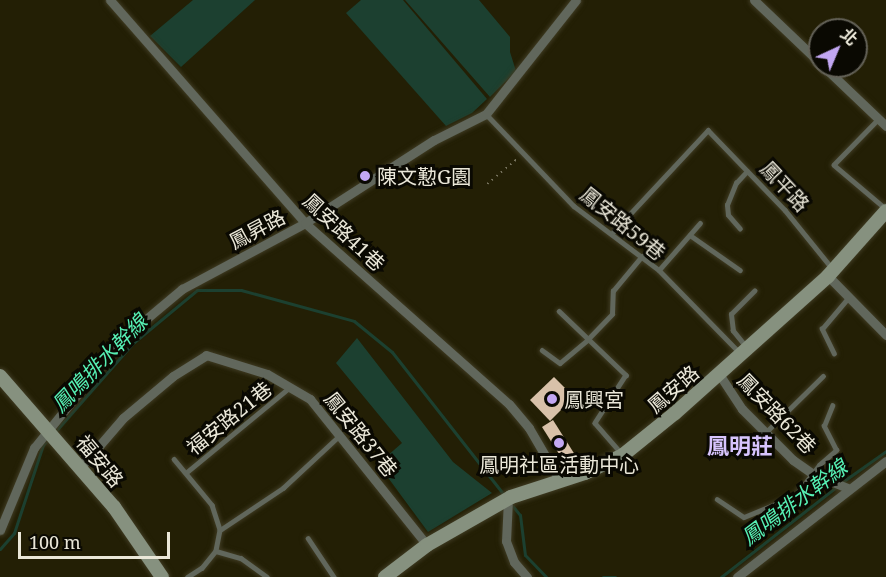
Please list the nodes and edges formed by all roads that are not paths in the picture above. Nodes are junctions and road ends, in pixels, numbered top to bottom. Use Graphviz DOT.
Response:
graph roads {
  1 [pos="110,0"];
  2 [pos="576,0"];
  3 [pos="754,0"];
  4 [pos="808,52"];
  5 [pos="836,78"];
  6 [pos="486,114"];
  7 [pos="883,123"];
  8 [pos="747,171"];
  9 [pos="886,210"];
  10 [pos="304,223"];
  11 [pos="700,223"];
  12 [pos="740,229"];
  13 [pos="613,232"];
  14 [pos="690,235"];
  15 [pos="642,256"];
  16 [pos="659,270"];
  17 [pos="740,270"];
  18 [pos="831,273"];
  19 [pos="754,291"];
  20 [pos="849,297"];
  21 [pos="559,311"];
  22 [pos="886,335"];
  23 [pos="586,340"];
  24 [pos="542,350"];
  25 [pos="744,351"];
  26 [pos="834,354"];
  27 [pos="719,374"];
  28 [pos="0,376"];
  29 [pos="823,376"];
  30 [pos="290,387"];
  31 [pos="832,406"];
  32 [pos="48,429"];
  33 [pos="765,433"];
  34 [pos="340,435"];
  35 [pos="623,455"];
  36 [pos="174,459"];
  37 [pos="886,461"];
  38 [pos="80,468"];
  39 [pos="187,472"];
  40 [pos="813,474"];
  41 [pos="560,481"];
  42 [pos="841,486"];
  43 [pos="507,499"];
  44 [pos="717,499"];
  45 [pos="0,530"];
  46 [pos="220,530"];
  47 [pos="308,538"];
  48 [pos="427,545"];
  49 [pos="216,551"];
  50 [pos="162,577"];
  51 [pos="188,577"];
  52 [pos="267,577"];
  53 [pos="334,577"];
  54 [pos="386,577"];
  55 [pos="526,577"];
  56 [pos="737,577"];
  1 -- 10 [label="street, 鳳安路41巷"];
  2 -- 6 [label="street, 鳳昇路"];
  3 -- 4 [label="street"];
  5 -- 7 [label="street"];
  6 -- 10 [label="street, 鳳昇路"];
  6 -- 13 [label="lane, 鳳安路59巷"];
  7 -- 9 [label="lane"];
  8 -- 12 [label="lane"];
  8 -- 13 [label="lane, 鳳平路"];
  8 -- 18 [label="lane, 鳳平路"];
  9 -- 18 [label="street, 鳳安路"];
  10 -- 32 [label="street, 鳳昇路"];
  10 -- 41 [label="street, 鳳安路41巷"];
  11 -- 14 [label="lane"];
  13 -- 15 [label="lane, 鳳安路59巷"];
  14 -- 16 [label="lane"];
  14 -- 17 [label="lane"];
  15 -- 16 [label="lane, 鳳安路59巷"];
  15 -- 23 [label="lane"];
  16 -- 25 [label="lane, 鳳安路59巷"];
  18 -- 20 [label="street, 鳳平路"];
  18 -- 25 [label="street, 鳳安路"];
  19 -- 25 [label="lane"];
  20 -- 22 [label="street, 鳳平路"];
  20 -- 26 [label="lane"];
  21 -- 23 [label="lane"];
  23 -- 24 [label="lane"];
  23 -- 35 [label="lane"];
  25 -- 27 [label="street, 鳳安路"];
  27 -- 33 [label="street, 鳳安路62巷"];
  27 -- 35 [label="street, 鳳安路"];
  28 -- 32 [label="street, 福安路"];
  29 -- 33 [label="lane"];
  30 -- 34 [label="street, 鳳安路37巷"];
  30 -- 38 [label="street, 鳳安路37巷"];
  30 -- 39 [label="lane, 福安路21巷"];
  31 -- 40 [label="lane"];
  32 -- 38 [label="street, 福安路"];
  32 -- 45 [label="street, 鳳昇路"];
  33 -- 40 [label="street, 鳳安路62巷"];
  34 -- 46 [label="lane"];
  34 -- 48 [label="street, 鳳安路37巷"];
  35 -- 41 [label="street, 鳳安路"];
  36 -- 39 [label="lane, 福安路21巷"];
  37 -- 42 [label="street"];
  38 -- 50 [label="street, 福安路"];
  39 -- 46 [label="lane, 福安路21巷"];
  40 -- 42 [label="street, 鳳安路62巷"];
  40 -- 44 [label="lane"];
  41 -- 43 [label="street, 鳳安路"];
  42 -- 56 [label="street"];
  43 -- 48 [label="street, 鳳安路"];
  43 -- 55 [label="street"];
  46 -- 49 [label="lane"];
  47 -- 53 [label="lane"];
  48 -- 54 [label="street, 鳳安路"];
  49 -- 51 [label="lane"];
  49 -- 52 [label="lane"];
}
